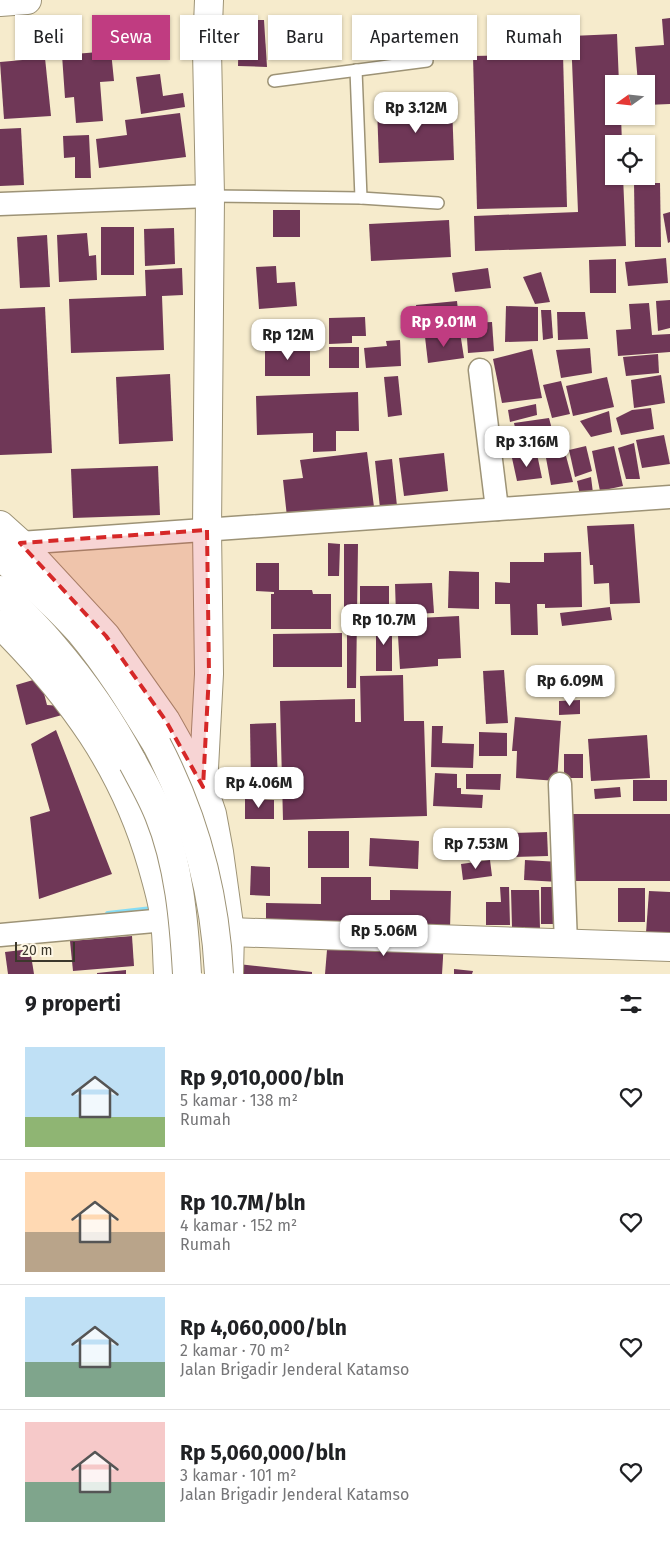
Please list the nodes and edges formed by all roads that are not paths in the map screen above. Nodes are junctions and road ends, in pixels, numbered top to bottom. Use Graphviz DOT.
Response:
graph roads {
  1 [pos="27,0"];
  2 [pos="209,0"];
  3 [pos="0,2"];
  4 [pos="427,61"];
  5 [pos="356,70"];
  6 [pos="274,81"];
  7 [pos="210,196"];
  8 [pos="361,198"];
  9 [pos="438,202"];
  10 [pos="0,204"];
  11 [pos="480,370"];
  12 [pos="670,497"];
  13 [pos="497,509"];
  14 [pos="0,525"];
  15 [pos="207,530"];
  16 [pos="10,549"];
  17 [pos="0,590"];
  18 [pos="0,624"];
  19 [pos="560,784"];
  20 [pos="203,787"];
  21 [pos="144,838"];
  22 [pos="165,920"];
  23 [pos="230,932"];
  24 [pos="0,935"];
  25 [pos="566,944"];
  26 [pos="670,947"];
  27 [pos="168,974"];
  28 [pos="187,974"];
  29 [pos="218,974"];
  30 [pos="229,974"];
  1 -- 3 [label="main road"];
  2 -- 7 [label="main road"];
  4 -- 5 [label="lane"];
  5 -- 6 [label="lane"];
  5 -- 8 [label="lane"];
  7 -- 8 [label="lane"];
  7 -- 10 [label="street"];
  7 -- 15 [label="main road"];
  8 -- 9 [label="lane"];
  11 -- 13 [label="street"];
  12 -- 13 [label="street"];
  13 -- 15 [label="street"];
  14 -- 16 [label="main road"];
  15 -- 16 [label="street"];
  15 -- 20 [label="main road"];
  16 -- 20 [label="main road"];
  16 -- 29 [label="main road, bridge"];
  17 -- 28 [label="main road, bridge"];
  18 -- 21 [label="main road"];
  19 -- 25 [label="street"];
  20 -- 21 [label="main road"];
  20 -- 23 [label="main road"];
  21 -- 22 [label="main road"];
  22 -- 24 [label="street"];
  22 -- 27 [label="main road"];
  23 -- 25 [label="main road"];
  23 -- 30 [label="main road"];
  25 -- 26 [label="main road"];
}
